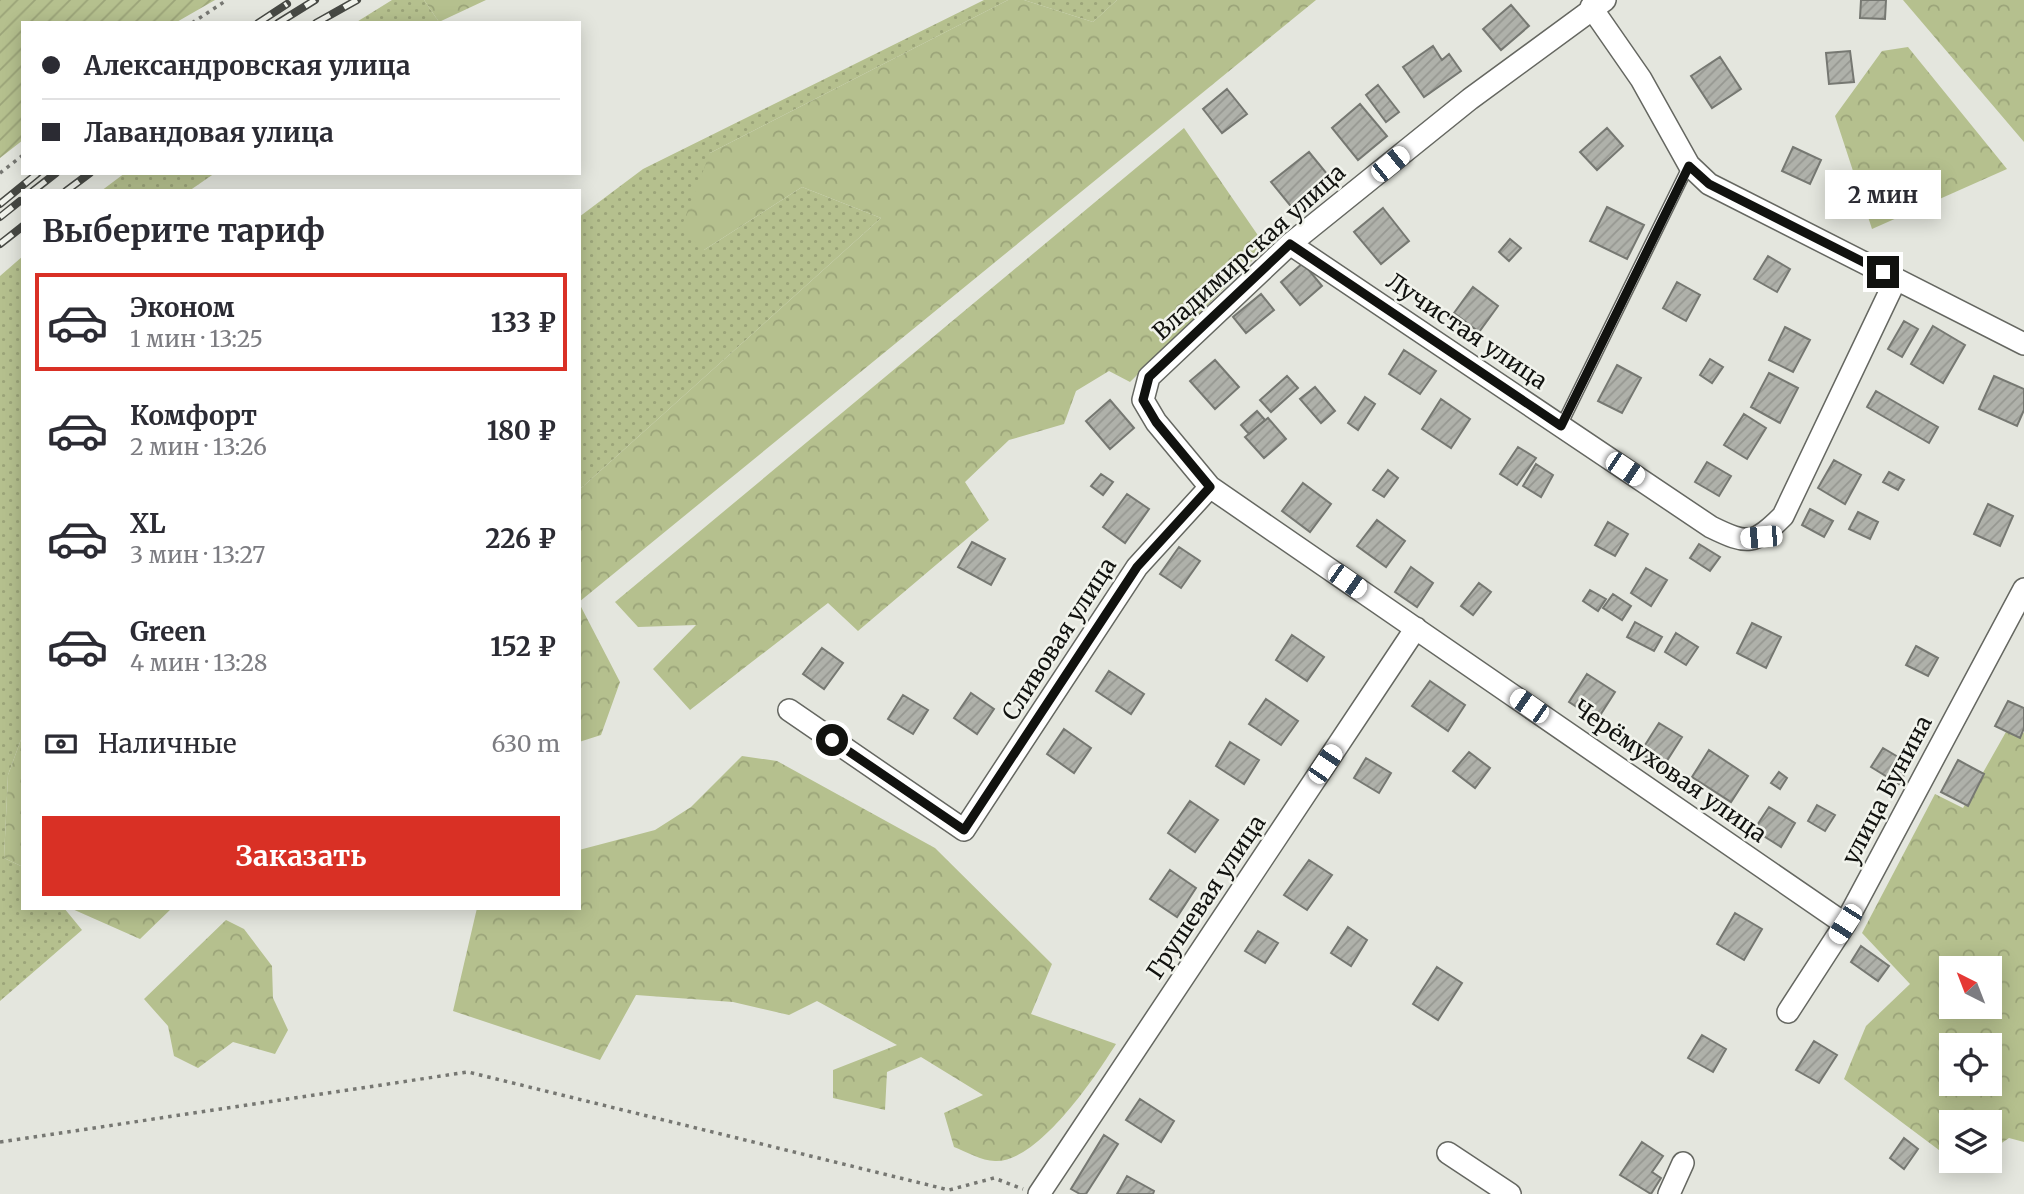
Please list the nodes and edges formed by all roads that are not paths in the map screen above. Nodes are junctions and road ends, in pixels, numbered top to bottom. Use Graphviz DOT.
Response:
graph roads {
  1 [pos="1598,4"];
  2 [pos="1689,166"];
  3 [pos="1290,244"];
  4 [pos="1896,279"];
  5 [pos="2024,344"];
  6 [pos="1143,400"];
  7 [pos="1561,426"];
  8 [pos="1210,487"];
  9 [pos="2024,589"];
  10 [pos="1416,628"];
  11 [pos="789,710"];
  12 [pos="1845,924"];
  13 [pos="1788,1012"];
  14 [pos="1448,1153"];
  15 [pos="1683,1163"];
  16 [pos="1032,1192"];
  17 [pos="1510,1194"];
  18 [pos="1669,1194"];
  1 -- 2 [label="street"];
  1 -- 3 [label="street, Владимирская улица"];
  2 -- 4 [label="street"];
  2 -- 7 [label="lane"];
  3 -- 6 [label="street, Владимирская улица"];
  3 -- 7 [label="street, Лучистая улица"];
  4 -- 5 [label="street"];
  4 -- 7 [label="street, Лучистая улица"];
  6 -- 8 [label="street, Черёмуховая улица"];
  8 -- 10 [label="street, Черёмуховая улица"];
  8 -- 11 [label="street, Сливовая улица"];
  9 -- 12 [label="street, улица Бунина"];
  10 -- 12 [label="street, Черёмуховая улица"];
  10 -- 16 [label="street, Грушевая улица"];
  12 -- 13 [label="street, улица Бунина"];
  14 -- 17 [label="street"];
  15 -- 18 [label="street"];
}
